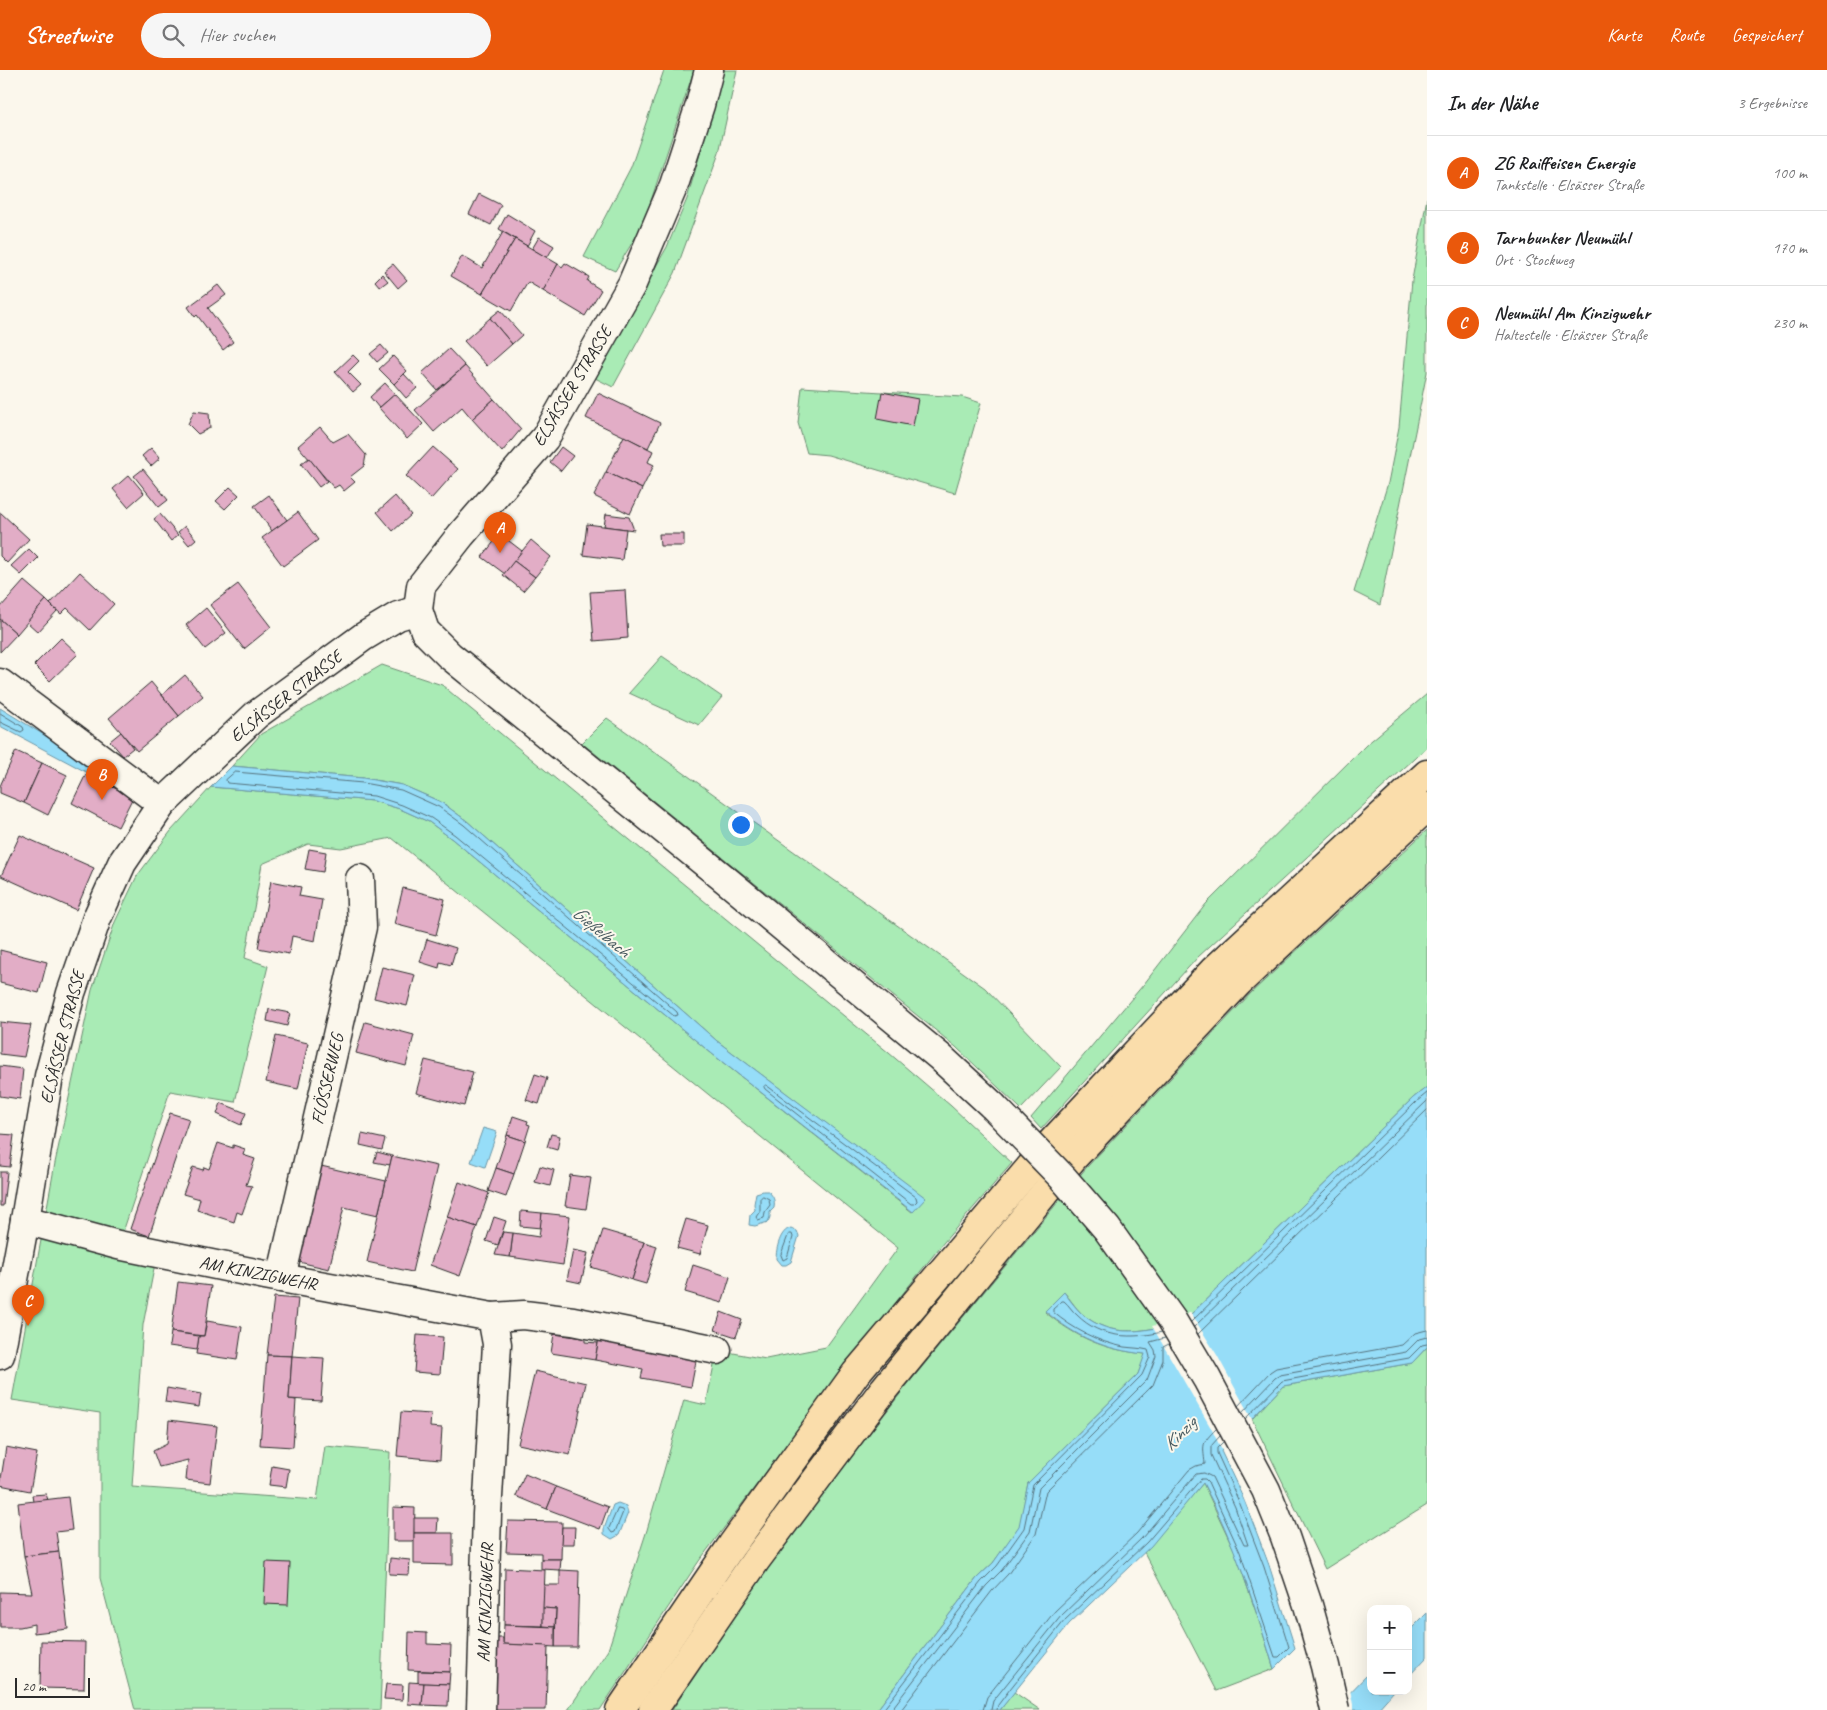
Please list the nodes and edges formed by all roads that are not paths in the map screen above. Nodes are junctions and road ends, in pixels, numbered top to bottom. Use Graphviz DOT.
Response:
graph roads {
  1 [pos="708,70"];
  2 [pos="418,610"];
  3 [pos="0,683"];
  4 [pos="1427,774"];
  5 [pos="162,804"];
  6 [pos="1427,806"];
  7 [pos="360,879"];
  8 [pos="26,1220"];
  9 [pos="281,1278"];
  10 [pos="492,1317"];
  11 [pos="717,1350"];
  12 [pos="0,1355"];
  13 [pos="481,1710"];
  14 [pos="620,1710"];
  15 [pos="653,1710"];
  16 [pos="1335,1710"];
  1 -- 2 [label="street, ELSÄSSER STRASSE"];
  2 -- 5 [label="street, ELSÄSSER STRASSE"];
  2 -- 16 [label="street, bridge"];
  3 -- 5 [label="street"];
  4 -- 14 [label="highway"];
  5 -- 8 [label="street, ELSÄSSER STRASSE"];
  6 -- 15 [label="highway"];
  7 -- 9 [label="street, FLÖSSERWEG"];
  8 -- 9 [label="street, AM KINZIGWEHR"];
  8 -- 12 [label="street, ELSÄSSER STRASSE"];
  9 -- 10 [label="street, AM KINZIGWEHR"];
  10 -- 11 [label="street, AM KINZIGWEHR"];
  10 -- 13 [label="street, AM KINZIGWEHR"];
}
